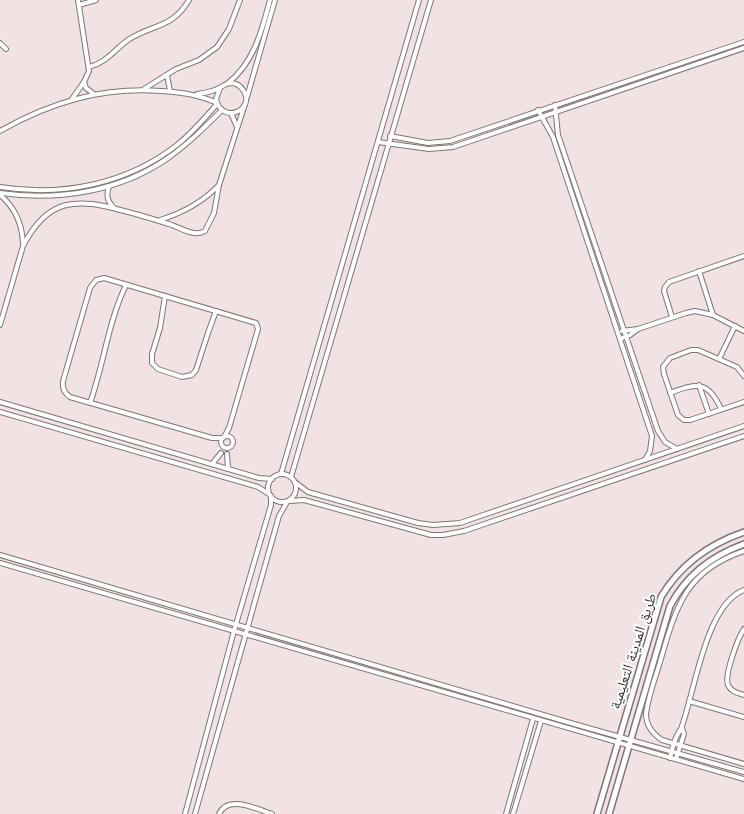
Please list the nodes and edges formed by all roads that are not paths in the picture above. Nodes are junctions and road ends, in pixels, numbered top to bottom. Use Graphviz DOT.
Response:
graph roads {
  1 [pos="78,0"];
  2 [pos="96,0"];
  3 [pos="189,0"];
  4 [pos="240,0"];
  5 [pos="270,0"];
  6 [pos="275,0"];
  7 [pos="420,0"];
  8 [pos="431,0"];
  9 [pos="79,6"];
  10 [pos="267,18"];
  11 [pos="744,42"];
  12 [pos="0,44"];
  13 [pos="744,48"];
  14 [pos="6,49"];
  15 [pos="89,67"];
  16 [pos="167,75"];
  17 [pos="84,82"];
  18 [pos="228,83"];
  19 [pos="220,88"];
  20 [pos="144,90"];
  21 [pos="170,91"];
  22 [pos="94,94"];
  23 [pos="192,95"];
  24 [pos="72,99"];
  25 [pos="246,99"];
  26 [pos="217,104"];
  27 [pos="245,104"];
  28 [pos="555,105"];
  29 [pos="222,110"];
  30 [pos="538,110"];
  31 [pos="556,112"];
  32 [pos="231,113"];
  33 [pos="541,117"];
  34 [pos="237,129"];
  35 [pos="0,131"];
  36 [pos="189,134"];
  37 [pos="390,136"];
  38 [pos="193,138"];
  39 [pos="378,142"];
  40 [pos="388,144"];
  41 [pos="219,185"];
  42 [pos="109,186"];
  43 [pos="0,187"];
  44 [pos="0,194"];
  45 [pos="74,194"];
  46 [pos="76,203"];
  47 [pos="114,208"];
  48 [pos="158,220"];
  49 [pos="23,246"];
  50 [pos="744,256"];
  51 [pos="699,271"];
  52 [pos="126,285"];
  53 [pos="166,296"];
  54 [pos="216,311"];
  55 [pos="713,315"];
  56 [pos="672,317"];
  57 [pos="0,323"];
  58 [pos="735,326"];
  59 [pos="638,329"];
  60 [pos="624,330"];
  61 [pos="744,331"];
  62 [pos="617,332"];
  63 [pos="626,338"];
  64 [pos="620,339"];
  65 [pos="720,359"];
  66 [pos="744,376"];
  67 [pos="699,385"];
  68 [pos="670,393"];
  69 [pos="0,402"];
  70 [pos="744,402"];
  71 [pos="90,403"];
  72 [pos="722,409"];
  73 [pos="0,412"];
  74 [pos="709,414"];
  75 [pos="744,426"];
  76 [pos="230,428"];
  77 [pos="744,436"];
  78 [pos="224,437"];
  79 [pos="212,438"];
  80 [pos="231,438"];
  81 [pos="225,449"];
  82 [pos="677,449"];
  83 [pos="645,460"];
  84 [pos="212,464"];
  85 [pos="228,469"];
  86 [pos="281,474"];
  87 [pos="291,477"];
  88 [pos="272,479"];
  89 [pos="578,482"];
  90 [pos="296,483"];
  91 [pos="582,492"];
  92 [pos="270,495"];
  93 [pos="288,501"];
  94 [pos="744,532"];
  95 [pos="744,544"];
  96 [pos="744,551"];
  97 [pos="0,555"];
  98 [pos="0,563"];
  99 [pos="744,590"];
  100 [pos="237,625"];
  101 [pos="248,628"];
  102 [pos="744,629"];
  103 [pos="234,631"];
  104 [pos="246,635"];
  105 [pos="744,695"];
  106 [pos="689,701"];
  107 [pos="744,716"];
  108 [pos="533,719"];
  109 [pos="541,721"];
  110 [pos="682,728"];
  111 [pos="620,736"];
  112 [pos="631,739"];
  113 [pos="617,742"];
  114 [pos="674,744"];
  115 [pos="629,745"];
  116 [pos="681,746"];
  117 [pos="672,751"];
  118 [pos="679,753"];
  119 [pos="670,758"];
  120 [pos="676,759"];
  121 [pos="744,764"];
  122 [pos="744,772"];
  123 [pos="744,779"];
  124 [pos="185,814"];
  125 [pos="195,814"];
  126 [pos="219,814"];
  127 [pos="272,814"];
  128 [pos="506,814"];
  129 [pos="513,814"];
  130 [pos="596,814"];
  131 [pos="609,814"];
  1 -- 9 [label="street"];
  2 -- 9 [label="street"];
  3 -- 15 [label="street"];
  4 -- 16 [label="street"];
  5 -- 10 [label="street"];
  6 -- 10 [label="street"];
  7 -- 39 [label="street"];
  8 -- 37 [label="street"];
  9 -- 15 [label="street"];
  10 -- 18 [label="street"];
  10 -- 25 [label="street"];
  11 -- 28 [label="street"];
  12 -- 14 [label="street"];
  13 -- 31 [label="street"];
  15 -- 17 [label="street"];
  16 -- 20 [label="street"];
  16 -- 21 [label="street"];
  17 -- 22 [label="street"];
  17 -- 24 [label="street"];
  18 -- 19 [label="street"];
  18 -- 25 [label="street"];
  19 -- 23 [label="street"];
  19 -- 26 [label="street"];
  20 -- 21 [label="street"];
  20 -- 22 [label="street"];
  21 -- 23 [label="street"];
  22 -- 24 [label="street"];
  23 -- 26 [label="street"];
  24 -- 35 [label="street"];
  25 -- 27 [label="street"];
  26 -- 29 [label="street"];
  26 -- 36 [label="street"];
  27 -- 32 [label="street"];
  27 -- 34 [label="street"];
  28 -- 30 [label="street"];
  28 -- 31 [label="street"];
  29 -- 32 [label="street"];
  29 -- 38 [label="street"];
  30 -- 33 [label="street"];
  30 -- 37 [label="street"];
  31 -- 33 [label="street"];
  31 -- 60 [label="street"];
  32 -- 34 [label="street"];
  33 -- 40 [label="street"];
  33 -- 62 [label="street"];
  34 -- 41 [label="street"];
  36 -- 38 [label="street"];
  36 -- 43 [label="street"];
  37 -- 40 [label="street"];
  38 -- 42 [label="street"];
  39 -- 40 [label="street"];
  39 -- 86 [label="street"];
  40 -- 87 [label="street"];
  41 -- 48 [label="street"];
  41 -- 48 [label="street"];
  42 -- 45 [label="street"];
  42 -- 47 [label="street"];
  44 -- 45 [label="street"];
  44 -- 49 [label="street"];
  45 -- 46 [label="street"];
  46 -- 47 [label="street"];
  46 -- 49 [label="street"];
  47 -- 48 [label="street"];
  49 -- 57 [label="street"];
  50 -- 51 [label="street"];
  51 -- 55 [label="street"];
  51 -- 56 [label="street"];
  52 -- 53 [label="street"];
  52 -- 71 [label="street"];
  52 -- 71 [label="street"];
  53 -- 54 [label="street"];
  53 -- 54 [label="street"];
  54 -- 76 [label="street"];
  55 -- 56 [label="street"];
  55 -- 58 [label="street"];
  56 -- 59 [label="street"];
  58 -- 61 [label="street"];
  58 -- 65 [label="street"];
  59 -- 60 [label="street"];
  59 -- 63 [label="street"];
  60 -- 62 [label="street"];
  60 -- 63 [label="street"];
  62 -- 64 [label="street"];
  63 -- 64 [label="street"];
  63 -- 82 [label="street"];
  64 -- 83 [label="street"];
  65 -- 66 [label="street"];
  65 -- 68 [label="street"];
  67 -- 68 [label="street"];
  67 -- 72 [label="street"];
  67 -- 74 [label="street"];
  68 -- 74 [label="street"];
  69 -- 84 [label="street"];
  70 -- 72 [label="street"];
  71 -- 79 [label="street"];
  72 -- 74 [label="street"];
  73 -- 92 [label="street"];
  75 -- 82 [label="street"];
  76 -- 78 [label="street"];
  76 -- 80 [label="street"];
  77 -- 91 [label="street"];
  78 -- 79 [label="street"];
  78 -- 80 [label="street"];
  78 -- 81 [label="street"];
  79 -- 81 [label="street"];
  80 -- 81 [label="street"];
  81 -- 84 [label="street"];
  81 -- 85 [label="street"];
  82 -- 83 [label="street"];
  83 -- 89 [label="street"];
  84 -- 85 [label="street"];
  85 -- 88 [label="street"];
  86 -- 87 [label="street"];
  86 -- 88 [label="street"];
  87 -- 90 [label="street"];
  88 -- 92 [label="street"];
  89 -- 90 [label="street"];
  89 -- 91 [label="street"];
  90 -- 93 [label="street"];
  91 -- 93 [label="street"];
  92 -- 93 [label="street"];
  92 -- 100 [label="street"];
  93 -- 101 [label="street"];
  94 -- 111 [label="street, طريق المدينة التعليمية"];
  95 -- 112 [label="street, طريق المدينة التعليمية"];
  96 -- 114 [label="street"];
  97 -- 100 [label="street"];
  98 -- 103 [label="street"];
  99 -- 106 [label="street"];
  100 -- 101 [label="street"];
  100 -- 103 [label="street"];
  101 -- 104 [label="street"];
  101 -- 111 [label="street"];
  102 -- 105 [label="street"];
  103 -- 104 [label="street"];
  103 -- 124 [label="street"];
  104 -- 108 [label="street"];
  104 -- 125 [label="street"];
  106 -- 107 [label="street"];
  106 -- 110 [label="street"];
  108 -- 109 [label="street"];
  108 -- 128 [label="street"];
  109 -- 113 [label="street"];
  109 -- 129 [label="street"];
  110 -- 114 [label="street"];
  110 -- 116 [label="street"];
  111 -- 112 [label="street"];
  111 -- 113 [label="street, طريق المدينة التعليمية"];
  112 -- 115 [label="street, طريق المدينة التعليمية"];
  112 -- 117 [label="street"];
  113 -- 115 [label="street"];
  113 -- 130 [label="street, طريق المدينة التعليمية"];
  114 -- 116 [label="street"];
  114 -- 117 [label="street"];
  115 -- 119 [label="street"];
  115 -- 131 [label="street, طريق المدينة التعليمية"];
  116 -- 118 [label="street"];
  116 -- 121 [label="street"];
  117 -- 118 [label="street"];
  117 -- 119 [label="street"];
  118 -- 120 [label="street"];
  118 -- 122 [label="street"];
  119 -- 120 [label="street"];
  120 -- 123 [label="street"];
  126 -- 127 [label="street"];
}
